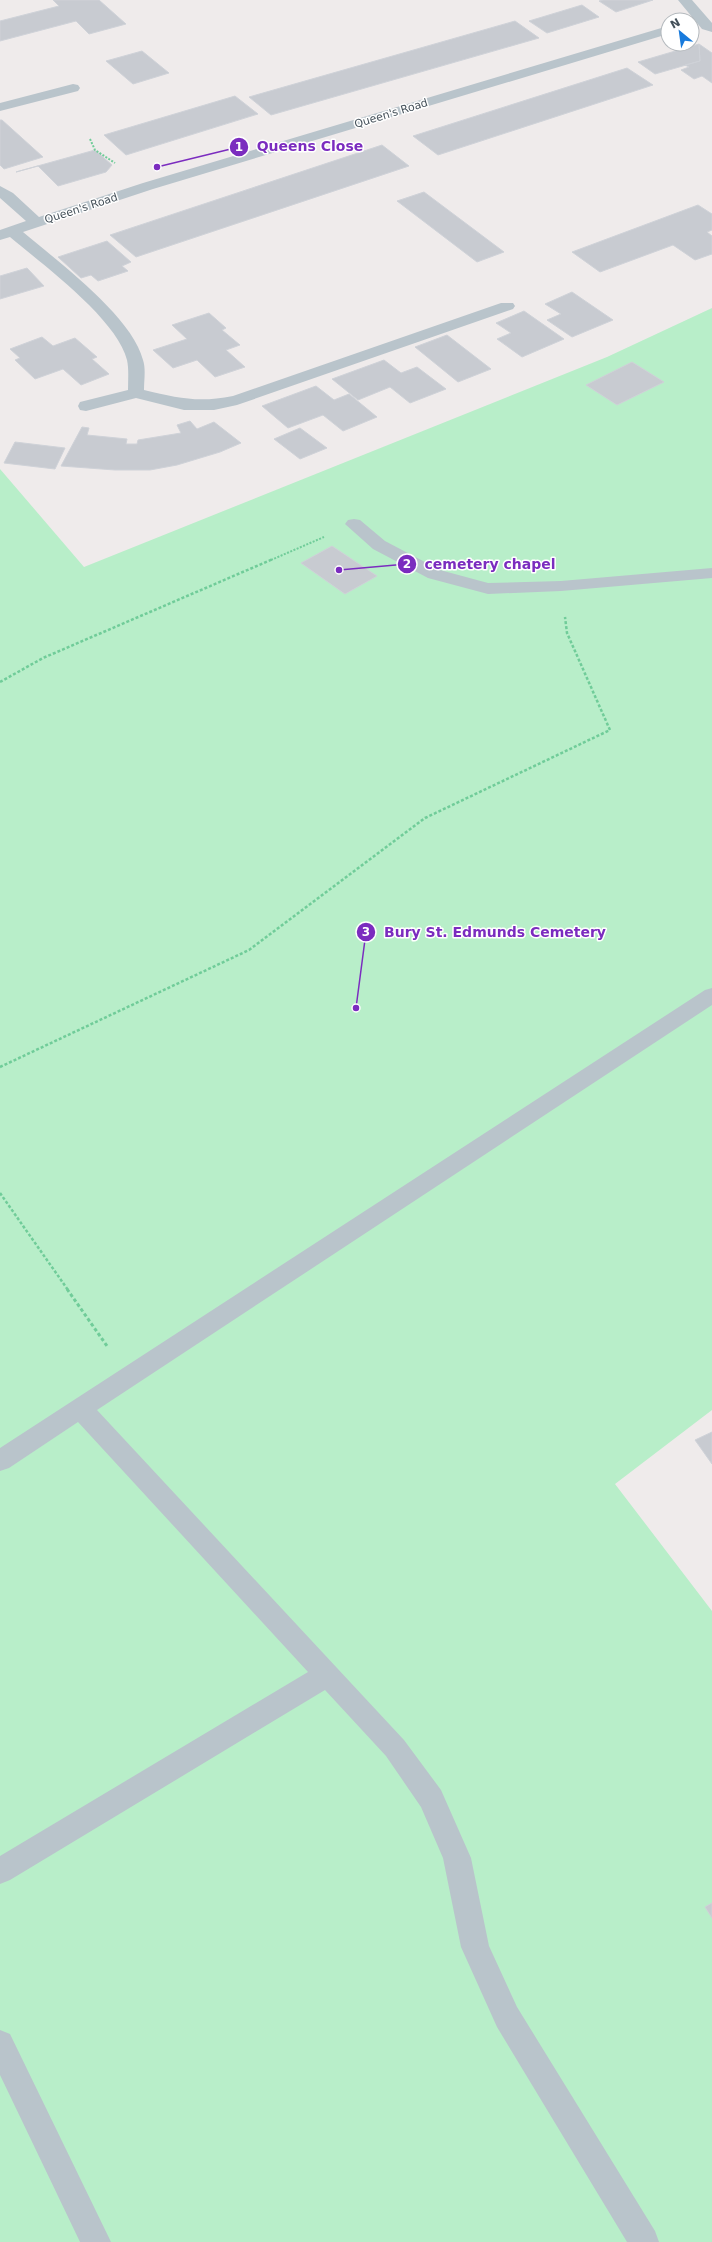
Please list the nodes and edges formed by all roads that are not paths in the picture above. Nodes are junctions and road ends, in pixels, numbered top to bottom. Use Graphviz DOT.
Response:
graph roads {
  1 [pos="686,0"];
  2 [pos="710,27"];
  3 [pos="700,28"];
  4 [pos="660,32"];
  5 [pos="73,88"];
  6 [pos="0,107"];
  7 [pos="0,192"];
  8 [pos="36,222"];
  9 [pos="6,233"];
  10 [pos="507,306"];
  11 [pos="136,393"];
  12 [pos="86,406"];
  13 [pos="354,524"];
  14 [pos="712,573"];
  15 [pos="712,994"];
  16 [pos="80,1408"];
  17 [pos="0,1461"];
  18 [pos="327,1675"];
  19 [pos="0,1871"];
  20 [pos="0,2044"];
  21 [pos="96,2242"];
  22 [pos="644,2242"];
  1 -- 2 [label="street"];
  2 -- 3 [label="street"];
  4 -- 8 [label="street, Queen's Road"];
  5 -- 6 [label="street"];
  7 -- 8 [label="street"];
  8 -- 9 [label="street, Queen's Road"];
  9 -- 11 [label="street"];
  10 -- 11 [label="street"];
  11 -- 12 [label="street"];
  13 -- 14 [label="street"];
  15 -- 16 [label="street"];
  16 -- 17 [label="street"];
  16 -- 18 [label="street"];
  18 -- 19 [label="street"];
  18 -- 22 [label="street"];
  20 -- 21 [label="street"];
}
